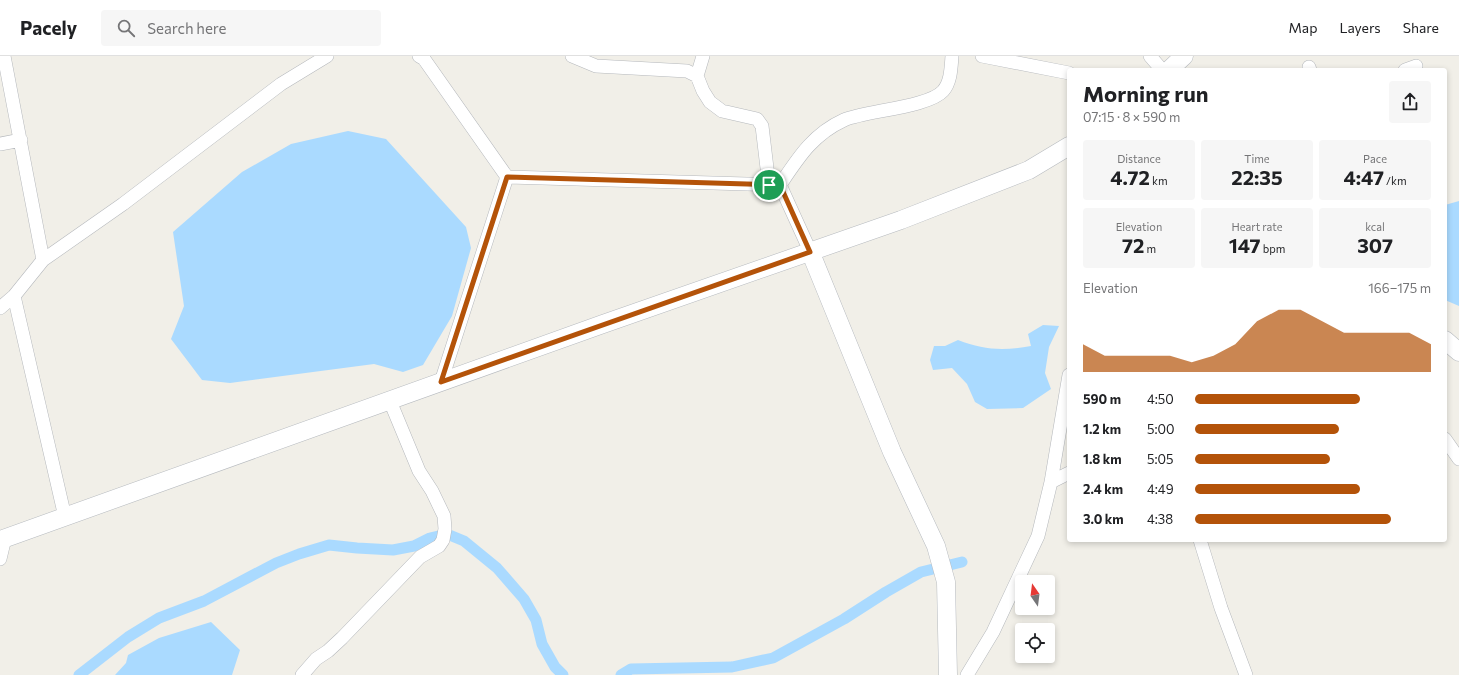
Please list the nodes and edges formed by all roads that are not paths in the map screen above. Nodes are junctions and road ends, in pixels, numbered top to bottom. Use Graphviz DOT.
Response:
graph roads {
  1 [pos="4,56"];
  2 [pos="327,56"];
  3 [pos="419,56"];
  4 [pos="572,56"];
  5 [pos="703,56"];
  6 [pos="952,56"];
  7 [pos="982,56"];
  8 [pos="1150,56"];
  9 [pos="1160,68"];
  10 [pos="1067,73"];
  11 [pos="697,76"];
  12 [pos="20,140"];
  13 [pos="0,144"];
  14 [pos="1067,147"];
  15 [pos="507,177"];
  16 [pos="775,185"];
  17 [pos="810,252"];
  18 [pos="43,260"];
  19 [pos="14,296"];
  20 [pos="0,308"];
  21 [pos="1447,342"];
  22 [pos="1459,352"];
  23 [pos="441,382"];
  24 [pos="1067,388"];
  25 [pos="390,401"];
  26 [pos="1447,442"];
  27 [pos="1459,459"];
  28 [pos="1067,475"];
  29 [pos="1052,482"];
  30 [pos="65,517"];
  31 [pos="2,539"];
  32 [pos="1201,542"];
  33 [pos="0,559"];
  34 [pos="302,675"];
  35 [pos="948,675"];
  36 [pos="967,675"];
  37 [pos="1246,675"];
  1 -- 12 [label="street"];
  2 -- 18 [label="street"];
  3 -- 15 [label="street"];
  4 -- 11 [label="street"];
  5 -- 11 [label="street"];
  6 -- 16 [label="street"];
  7 -- 10 [label="street"];
  8 -- 9 [label="street"];
  11 -- 16 [label="street"];
  12 -- 13 [label="street"];
  12 -- 18 [label="street"];
  14 -- 17 [label="main road"];
  15 -- 16 [label="street"];
  15 -- 23 [label="street"];
  16 -- 17 [label="street"];
  17 -- 23 [label="main road"];
  17 -- 35 [label="main road"];
  18 -- 19 [label="street"];
  19 -- 20 [label="street"];
  19 -- 30 [label="street"];
  21 -- 22 [label="main road"];
  23 -- 25 [label="main road"];
  24 -- 29 [label="street"];
  25 -- 30 [label="main road"];
  25 -- 34 [label="street"];
  26 -- 27 [label="street"];
  28 -- 29 [label="street"];
  29 -- 36 [label="street"];
  30 -- 31 [label="main road"];
  31 -- 33 [label="street"];
  32 -- 37 [label="street"];
}
